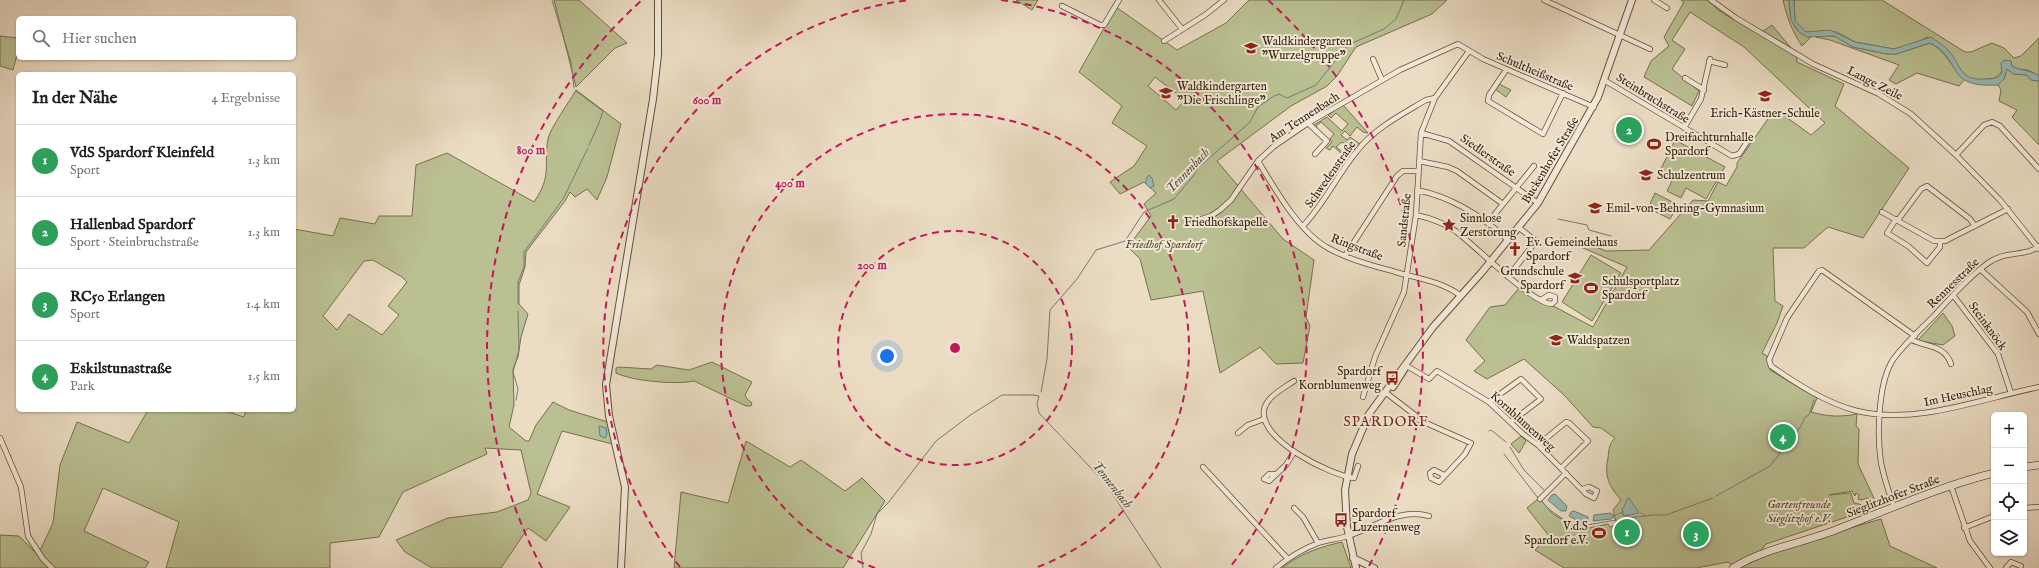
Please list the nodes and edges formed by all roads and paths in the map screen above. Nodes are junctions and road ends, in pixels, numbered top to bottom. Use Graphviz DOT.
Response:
graph roads {
  1 [pos="658,0"];
  2 [pos="1119,0"];
  3 [pos="1159,0"];
  4 [pos="1224,0"];
  5 [pos="1544,0"];
  6 [pos="1632,0"];
  7 [pos="1654,0"];
  8 [pos="1711,0"];
  9 [pos="1062,6"];
  10 [pos="1667,8"];
  11 [pos="1182,29"];
  12 [pos="1619,35"];
  13 [pos="1164,41"];
  14 [pos="1650,49"];
  15 [pos="1469,51"];
  16 [pos="1373,59"];
  17 [pos="1725,65"];
  18 [pos="1506,70"];
  19 [pos="1685,78"];
  20 [pos="1382,80"];
  21 [pos="1604,80"];
  22 [pos="1704,90"];
  23 [pos="1563,93"];
  24 [pos="1435,98"];
  25 [pos="1594,107"];
  26 [pos="1308,123"];
  27 [pos="1684,128"];
  28 [pos="1422,133"];
  29 [pos="1749,139"];
  30 [pos="1315,154"];
  31 [pos="1956,155"];
  32 [pos="1258,161"];
  33 [pos="1419,161"];
  34 [pos="1534,166"];
  35 [pos="2039,169"];
  36 [pos="1418,171"];
  37 [pos="1517,187"];
  38 [pos="1417,190"];
  39 [pos="1538,203"];
  40 [pos="1503,204"];
  41 [pos="2008,209"];
  42 [pos="1882,212"];
  43 [pos="1495,214"];
  44 [pos="1416,215"];
  45 [pos="1897,219"];
  46 [pos="1190,223"];
  47 [pos="1303,226"];
  48 [pos="1975,226"];
  49 [pos="1518,227"];
  50 [pos="1508,240"];
  51 [pos="1940,242"];
  52 [pos="2038,247"];
  53 [pos="1345,256"];
  54 [pos="1491,261"];
  55 [pos="1980,269"];
  56 [pos="1408,275"];
  57 [pos="1508,277"];
  58 [pos="1953,295"];
  59 [pos="1461,296"];
  60 [pos="1541,300"];
  61 [pos="2039,334"];
  62 [pos="1914,338"];
  63 [pos="1951,364"];
  64 [pos="1405,365"];
  65 [pos="1294,381"];
  66 [pos="2039,387"];
  67 [pos="1385,392"];
  68 [pos="2011,393"];
  69 [pos="1363,397"];
  70 [pos="1489,402"];
  71 [pos="1880,414"];
  72 [pos="1264,419"];
  73 [pos="1511,422"];
  74 [pos="1238,433"];
  75 [pos="0,438"];
  76 [pos="1538,445"];
  77 [pos="1294,452"];
  78 [pos="2039,465"];
  79 [pos="1358,466"];
  80 [pos="1203,467"];
  81 [pos="2027,467"];
  82 [pos="1561,468"];
  83 [pos="1566,473"];
  84 [pos="1274,474"];
  85 [pos="1991,474"];
  86 [pos="1444,475"];
  87 [pos="1346,477"];
  88 [pos="1951,486"];
  89 [pos="1583,490"];
  90 [pos="1540,499"];
  91 [pos="1894,507"];
  92 [pos="2039,507"];
  93 [pos="1294,508"];
  94 [pos="2027,508"];
  95 [pos="1429,516"];
  96 [pos="1991,517"];
  97 [pos="1964,528"];
  98 [pos="1348,536"];
  99 [pos="1318,543"];
  100 [pos="1353,558"];
  101 [pos="1288,559"];
  102 [pos="2021,566"];
  103 [pos="52,568"];
  104 [pos="621,568"];
  105 [pos="1276,568"];
  106 [pos="1356,568"];
  107 [pos="1374,568"];
  108 [pos="1733,568"];
  109 [pos="1990,568"];
  110 [pos="2006,568"];
  1 -- 104 [label="street"];
  2 -- 9 [label="street"];
  3 -- 11 [label="street"];
  4 -- 11 [label="street"];
  5 -- 12 [label="street"];
  6 -- 12 [label="street, Buckenhofer Straße"];
  7 -- 10 [label="street"];
  8 -- 31 [label="street, Lange Zeile"];
  11 -- 13 [label="street"];
  12 -- 14 [label="street"];
  12 -- 21 [label="street, Buckenhofer Straße"];
  15 -- 18 [label="street, Schultheißstraße"];
  15 -- 20 [label="street, Am Tennenbach"];
  15 -- 24 [label="street, Sandstraße"];
  16 -- 20 [label="street"];
  17 -- 22 [label="street"];
  18 -- 23 [label="street, Schultheißstraße"];
  18 -- 23 [label="street"];
  19 -- 22 [label="street"];
  20 -- 26 [label="street, Am Tennenbach"];
  21 -- 25 [label="street, Buckenhofer Straße"];
  21 -- 27 [label="street, Steinbruchstraße"];
  22 -- 27 [label="street"];
  23 -- 25 [label="street, Schultheißstraße"];
  24 -- 28 [label="street, Sandstraße"];
  24 -- 47 [label="street, Schwedenstraße"];
  25 -- 39 [label="street, Buckenhofer Straße"];
  26 -- 30 [label="street"];
  26 -- 32 [label="street, Am Tennenbach"];
  27 -- 29 [label="street, Steinbruchstraße"];
  28 -- 33 [label="street, Sandstraße"];
  28 -- 37 [label="street, Siedlerstraße"];
  31 -- 35 [label="street"];
  31 -- 41 [label="street, Lange Zeile"];
  32 -- 46 [label="street, Am Tennenbach"];
  32 -- 47 [label="street, Ringstraße"];
  33 -- 36 [label="street, Sandstraße"];
  33 -- 40 [label="street"];
  34 -- 37 [label="street"];
  36 -- 38 [label="street, Sandstraße"];
  36 -- 53 [label="street"];
  37 -- 39 [label="street, Siedlerstraße"];
  37 -- 40 [label="street"];
  38 -- 44 [label="street, Sandstraße"];
  38 -- 50 [label="street"];
  39 -- 49 [label="street, Buckenhofer Straße"];
  40 -- 43 [label="street"];
  41 -- 48 [label="street"];
  41 -- 52 [label="street, Lange Zeile"];
  42 -- 45 [label="street"];
  44 -- 54 [label="street"];
  44 -- 56 [label="street, Sandstraße"];
  45 -- 48 [label="street"];
  45 -- 51 [label="street"];
  45 -- 51 [label="street"];
  47 -- 53 [label="street, Ringstraße"];
  48 -- 51 [label="street"];
  49 -- 50 [label="street, Buckenhofer Straße"];
  49 -- 57 [label="street"];
  50 -- 54 [label="street, Buckenhofer Straße"];
  52 -- 55 [label="street, Rennesstraße"];
  53 -- 56 [label="street, Ringstraße"];
  54 -- 57 [label="street"];
  54 -- 59 [label="street, Buckenhofer Straße"];
  55 -- 58 [label="street, Rennesstraße"];
  55 -- 61 [label="street"];
  56 -- 59 [label="street, Ringstraße"];
  56 -- 69 [label="street, Sandstraße"];
  57 -- 60 [label="street"];
  58 -- 62 [label="street, Rennesstraße"];
  58 -- 68 [label="street, Steinknöck"];
  59 -- 64 [label="street, Buckenhofer Straße"];
  62 -- 63 [label="street"];
  62 -- 71 [label="street, Rennesstraße"];
  62 -- 71 [label="street, Im Heuschlag"];
  64 -- 67 [label="street, Buckenhofer Straße"];
  64 -- 70 [label="street, Kornblumenweg"];
  65 -- 72 [label="street"];
  66 -- 68 [label="street, Im Heuschlag"];
  67 -- 86 [label="street"];
  67 -- 87 [label="street, Buckenhofer Straße"];
  68 -- 71 [label="street, Im Heuschlag"];
  70 -- 73 [label="street, Kornblumenweg"];
  70 -- 73 [label="street"];
  71 -- 91 [label="street, Rennesstraße"];
  72 -- 74 [label="street"];
  72 -- 77 [label="street"];
  73 -- 76 [label="street, Kornblumenweg"];
  75 -- 103 [label="street"];
  76 -- 82 [label="street, Kornblumenweg"];
  76 -- 82 [label="street"];
  77 -- 84 [label="street"];
  77 -- 87 [label="street"];
  78 -- 81 [label="main road"];
  79 -- 87 [label="street"];
  80 -- 101 [label="street"];
  82 -- 83 [label="street, Kornblumenweg"];
  83 -- 89 [label="street, Kornblumenweg"];
  83 -- 90 [label="street"];
  85 -- 88 [label="main road, Sieglitzhofer Straße"];
  87 -- 98 [label="street, Buckenhofer Straße"];
  88 -- 91 [label="main road, Sieglitzhofer Straße"];
  88 -- 97 [label="street"];
  91 -- 108 [label="main road, Sieglitzhofer Straße"];
  92 -- 94 [label="street"];
  93 -- 99 [label="street"];
  95 -- 98 [label="street"];
  96 -- 97 [label="street"];
  97 -- 109 [label="street"];
  98 -- 99 [label="street"];
  98 -- 100 [label="street, Buckenhofer Straße"];
  99 -- 101 [label="street"];
  100 -- 106 [label="street, Buckenhofer Straße"];
  100 -- 107 [label="street"];
  101 -- 105 [label="street"];
  102 -- 110 [label="street"];
}
